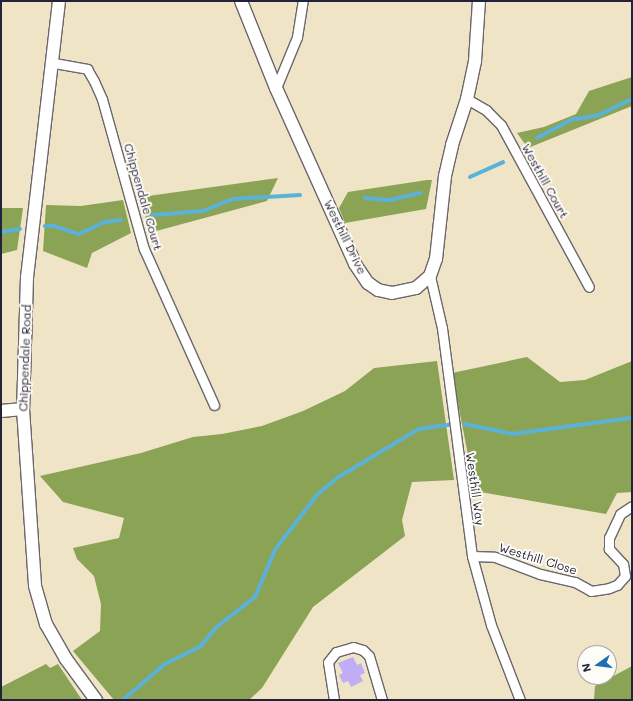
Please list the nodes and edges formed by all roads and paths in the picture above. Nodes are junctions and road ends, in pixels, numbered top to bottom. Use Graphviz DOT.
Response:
graph roads {
  1 [pos="60,1"];
  2 [pos="241,1"];
  3 [pos="303,1"];
  4 [pos="479,1"];
  5 [pos="54,62"];
  6 [pos="276,88"];
  7 [pos="467,99"];
  8 [pos="430,276"];
  9 [pos="589,287"];
  10 [pos="214,405"];
  11 [pos="23,409"];
  12 [pos="1,411"];
  13 [pos="632,506"];
  14 [pos="472,556"];
  15 [pos="96,700"];
  16 [pos="334,700"];
  17 [pos="382,700"];
  18 [pos="520,700"];
  1 -- 5 [label="street, Chippendale Road"];
  2 -- 6 [label="street, Westhill Drive"];
  3 -- 6 [label="street"];
  4 -- 7 [label="street"];
  5 -- 10 [label="street, Chippendale Court"];
  5 -- 11 [label="street, Chippendale Road"];
  6 -- 8 [label="street, Westhill Drive"];
  7 -- 8 [label="street"];
  7 -- 9 [label="street, Westhill Court"];
  8 -- 14 [label="street, Westhill Way"];
  11 -- 12 [label="street"];
  11 -- 15 [label="street, Chippendale Road"];
  13 -- 14 [label="street, Westhill Close"];
  14 -- 18 [label="street, Westhill Way"];
  16 -- 17 [label="street"];
}
